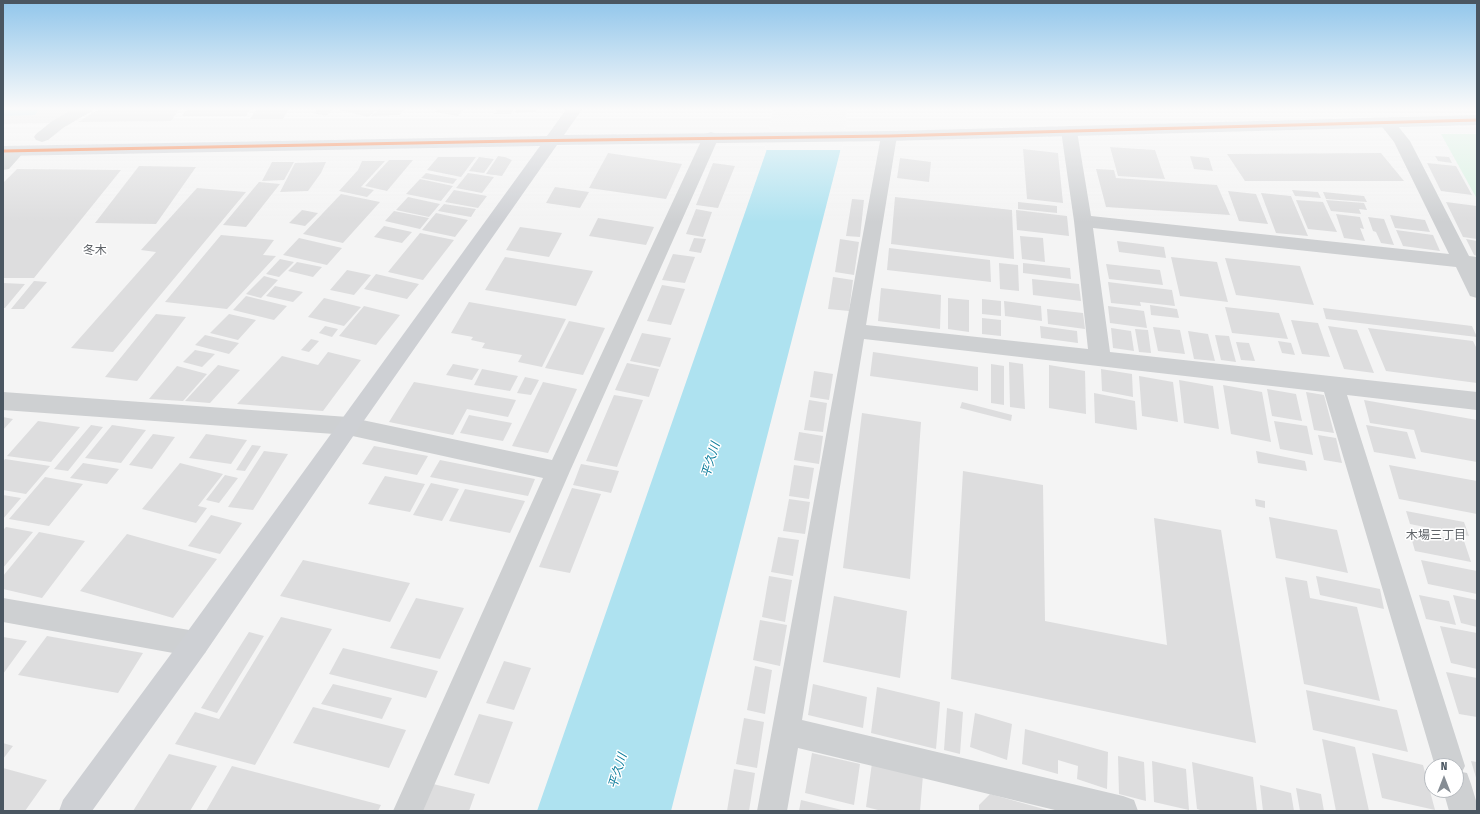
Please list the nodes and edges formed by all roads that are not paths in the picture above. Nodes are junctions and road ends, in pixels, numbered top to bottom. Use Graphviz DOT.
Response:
graph roads {
  1 [pos="117,146"];
  2 [pos="548,146"];
  3 [pos="706,146"];
  4 [pos="887,146"];
  5 [pos="1071,146"];
  6 [pos="1405,146"];
  7 [pos="10,151"];
  8 [pos="3,165"];
  9 [pos="1083,220"];
  10 [pos="1470,262"];
  11 [pos="1477,291"];
  12 [pos="855,332"];
  13 [pos="1100,359"];
  14 [pos="1334,385"];
  15 [pos="3,401"];
  16 [pos="1477,401"];
  17 [pos="348,426"];
  18 [pos="558,471"];
  19 [pos="3,610"];
  20 [pos="195,644"];
  21 [pos="786,731"];
  22 [pos="1448,758"];
  23 [pos="1460,798"];
  24 [pos="74,811"];
  25 [pos="408,811"];
  26 [pos="772,811"];
  27 [pos="1123,811"];
  28 [pos="1464,811"];
  1 -- 7 [label="main road"];
  2 -- 17 [label="main road"];
  3 -- 18 [label="street"];
  4 -- 12 [label="street"];
  5 -- 9 [label="street"];
  6 -- 10 [label="street"];
  7 -- 8 [label="street"];
  9 -- 10 [label="street"];
  9 -- 13 [label="street"];
  10 -- 11 [label="street"];
  12 -- 13 [label="street"];
  12 -- 21 [label="street"];
  13 -- 14 [label="street"];
  14 -- 16 [label="street"];
  14 -- 22 [label="street"];
  15 -- 17 [label="street"];
  17 -- 18 [label="street"];
  17 -- 20 [label="main road"];
  18 -- 25 [label="street"];
  19 -- 20 [label="street"];
  20 -- 24 [label="main road"];
  21 -- 26 [label="street"];
  21 -- 27 [label="street"];
  23 -- 28 [label="street"];
}
